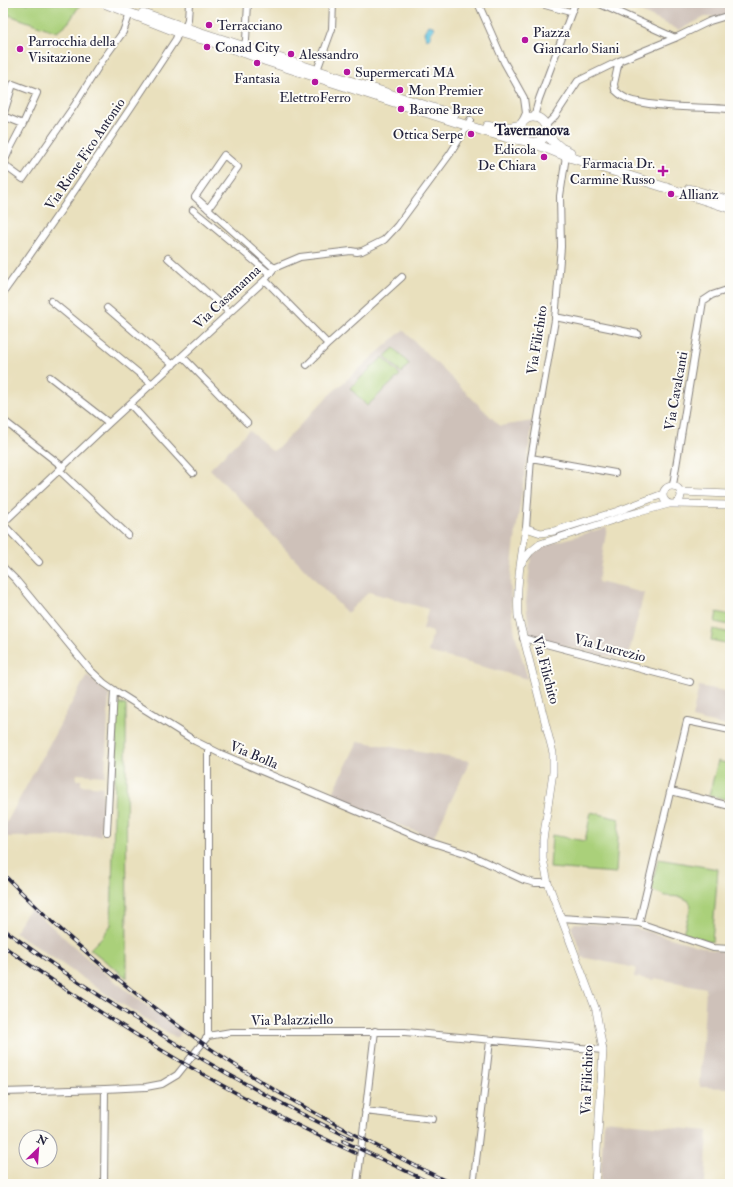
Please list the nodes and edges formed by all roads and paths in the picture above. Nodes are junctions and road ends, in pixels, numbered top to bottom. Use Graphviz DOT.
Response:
graph roads {
  1 [pos="104,3"];
  2 [pos="119,3"];
  3 [pos="189,3"];
  4 [pos="248,3"];
  5 [pos="333,3"];
  6 [pos="478,3"];
  7 [pos="538,3"];
  8 [pos="575,3"];
  9 [pos="598,3"];
  10 [pos="570,12"];
  11 [pos="130,13"];
  12 [pos="730,15"];
  13 [pos="182,30"];
  14 [pos="675,38"];
  15 [pos="243,49"];
  16 [pos="619,61"];
  17 [pos="316,73"];
  18 [pos="730,108"];
  19 [pos="3,116"];
  20 [pos="534,117"];
  21 [pos="469,123"];
  22 [pos="23,124"];
  23 [pos="522,124"];
  24 [pos="545,130"];
  25 [pos="529,142"];
  26 [pos="3,145"];
  27 [pos="10,149"];
  28 [pos="566,153"];
  29 [pos="4,161"];
  30 [pos="730,201"];
  31 [pos="730,208"];
  32 [pos="208,209"];
  33 [pos="193,210"];
  34 [pos="168,258"];
  35 [pos="274,268"];
  36 [pos="270,274"];
  37 [pos="402,277"];
  38 [pos="265,280"];
  39 [pos="730,289"];
  40 [pos="3,293"];
  41 [pos="51,302"];
  42 [pos="107,308"];
  43 [pos="230,312"];
  44 [pos="555,317"];
  45 [pos="638,334"];
  46 [pos="328,344"];
  47 [pos="182,356"];
  48 [pos="173,365"];
  49 [pos="307,365"];
  50 [pos="50,377"];
  51 [pos="152,384"];
  52 [pos="130,404"];
  53 [pos="3,420"];
  54 [pos="109,423"];
  55 [pos="247,423"];
  56 [pos="531,458"];
  57 [pos="61,469"];
  58 [pos="193,473"];
  59 [pos="615,473"];
  60 [pos="673,485"];
  61 [pos="680,492"];
  62 [pos="663,494"];
  63 [pos="730,494"];
  64 [pos="671,504"];
  65 [pos="730,505"];
  66 [pos="3,523"];
  67 [pos="526,528"];
  68 [pos="128,535"];
  69 [pos="39,562"];
  70 [pos="520,565"];
  71 [pos="3,567"];
  72 [pos="523,638"];
  73 [pos="690,682"];
  74 [pos="114,690"];
  75 [pos="730,730"];
  76 [pos="208,747"];
  77 [pos="671,792"];
  78 [pos="730,806"];
  79 [pos="107,832"];
  80 [pos="548,883"];
  81 [pos="561,918"];
  82 [pos="639,923"];
  83 [pos="730,949"];
  84 [pos="375,1031"];
  85 [pos="208,1036"];
  86 [pos="490,1040"];
  87 [pos="603,1050"];
  88 [pos="105,1090"];
  89 [pos="3,1092"];
  90 [pos="365,1111"];
  91 [pos="433,1119"];
  92 [pos="474,1178"];
  93 [pos="104,1184"];
  94 [pos="357,1184"];
  95 [pos="595,1184"];
  1 -- 11 [label="main road"];
  2 -- 13 [label="main road"];
  3 -- 13 [label="street, Via Rione Fico Antonio"];
  4 -- 15 [label="street"];
  5 -- 17 [label="street"];
  6 -- 23 [label="street"];
  7 -- 10 [label="street"];
  8 -- 10 [label="street"];
  9 -- 14 [label="street"];
  10 -- 20 [label="street"];
  11 -- 13 [label="main road"];
  11 -- 29 [label="street"];
  12 -- 14 [label="street"];
  13 -- 15 [label="main road"];
  13 -- 40 [label="street, Via Rione Fico Antonio"];
  14 -- 16 [label="street"];
  15 -- 17 [label="main road"];
  16 -- 18 [label="street"];
  16 -- 24 [label="street"];
  17 -- 21 [label="main road"];
  19 -- 22 [label="street"];
  19 -- 22 [label="street"];
  20 -- 23 [label="main road"];
  20 -- 24 [label="main road"];
  21 -- 23 [label="main road"];
  21 -- 25 [label="main road"];
  21 -- 35 [label="street, Via Casamanna"];
  22 -- 27 [label="street"];
  23 -- 25 [label="main road"];
  24 -- 25 [label="main road"];
  24 -- 28 [label="main road"];
  25 -- 28 [label="main road"];
  26 -- 27 [label="street"];
  27 -- 29 [label="street"];
  28 -- 30 [label="main road"];
  28 -- 31 [label="main road"];
  28 -- 44 [label="street, Via Filichito"];
  32 -- 32 [label="street"];
  32 -- 35 [label="street"];
  33 -- 36 [label="street"];
  34 -- 43 [label="street"];
  35 -- 36 [label="street, Via Casamanna"];
  36 -- 38 [label="street, Via Casamanna"];
  37 -- 46 [label="street"];
  38 -- 43 [label="street, Via Casamanna"];
  38 -- 46 [label="street"];
  39 -- 60 [label="street, Via Cavalcanti"];
  41 -- 51 [label="street"];
  42 -- 48 [label="street"];
  43 -- 47 [label="street, Via Casamanna"];
  44 -- 45 [label="street"];
  44 -- 56 [label="street, Via Filichito"];
  46 -- 49 [label="street"];
  47 -- 48 [label="street, Via Casamanna"];
  47 -- 55 [label="street"];
  48 -- 51 [label="street, Via Casamanna"];
  50 -- 54 [label="street"];
  51 -- 52 [label="street, Via Casamanna"];
  52 -- 54 [label="street, Via Casamanna"];
  52 -- 58 [label="street"];
  53 -- 57 [label="street"];
  54 -- 57 [label="street, Via Casamanna"];
  56 -- 59 [label="street"];
  56 -- 67 [label="street, Via Filichito"];
  57 -- 66 [label="street, Via Casamanna"];
  57 -- 68 [label="street"];
  60 -- 61 [label="street"];
  60 -- 62 [label="street"];
  61 -- 63 [label="street"];
  61 -- 64 [label="street"];
  62 -- 64 [label="street"];
  62 -- 67 [label="street"];
  64 -- 65 [label="street"];
  64 -- 70 [label="street"];
  66 -- 69 [label="street"];
  67 -- 70 [label="street, Via Filichito"];
  70 -- 72 [label="street, Via Filichito"];
  71 -- 74 [label="street, Via Bolla"];
  72 -- 73 [label="street, Via Lucrezio"];
  72 -- 80 [label="street, Via Filichito"];
  74 -- 76 [label="street, Via Bolla"];
  74 -- 79 [label="street"];
  75 -- 77 [label="street"];
  76 -- 80 [label="street, Via Bolla"];
  76 -- 85 [label="street"];
  77 -- 78 [label="street"];
  77 -- 82 [label="street"];
  80 -- 81 [label="street, Via Filichito"];
  81 -- 82 [label="street"];
  81 -- 87 [label="street, Via Filichito"];
  82 -- 83 [label="street"];
  84 -- 85 [label="street, Via Palazziello"];
  84 -- 86 [label="street, Via Palazziello"];
  84 -- 90 [label="street"];
  85 -- 88 [label="street"];
  86 -- 87 [label="street, Via Palazziello"];
  86 -- 92 [label="street"];
  87 -- 95 [label="street, Via Filichito"];
  88 -- 89 [label="street"];
  88 -- 93 [label="street"];
  90 -- 91 [label="street"];
  90 -- 94 [label="street"];
}
